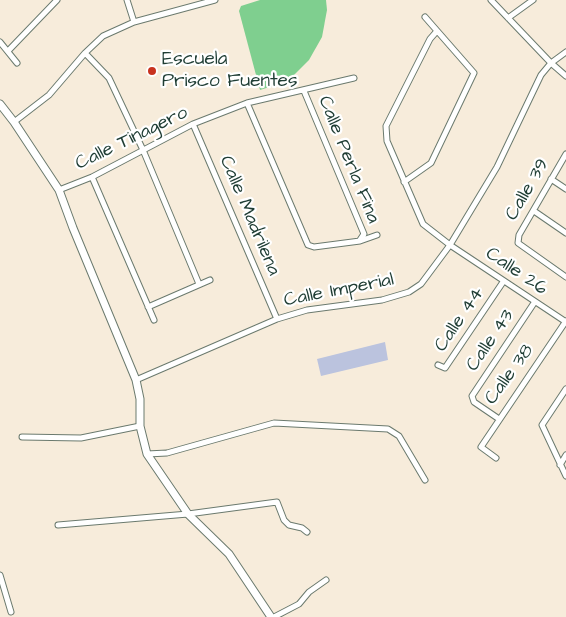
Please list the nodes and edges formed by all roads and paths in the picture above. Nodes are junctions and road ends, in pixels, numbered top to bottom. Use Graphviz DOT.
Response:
graph roads {
  1 [pos="57,0"];
  2 [pos="127,0"];
  3 [pos="186,0"];
  4 [pos="215,0"];
  5 [pos="491,0"];
  6 [pos="533,0"];
  7 [pos="188,7"];
  8 [pos="425,16"];
  9 [pos="508,18"];
  10 [pos="134,22"];
  11 [pos="437,31"];
  12 [pos="0,42"];
  13 [pos="8,50"];
  14 [pos="566,52"];
  15 [pos="85,53"];
  16 [pos="17,63"];
  17 [pos="551,64"];
  18 [pos="566,76"];
  19 [pos="354,78"];
  20 [pos="304,91"];
  21 [pos="247,103"];
  22 [pos="0,104"];
  23 [pos="14,122"];
  24 [pos="193,124"];
  25 [pos="143,150"];
  26 [pos="566,154"];
  27 [pos="92,177"];
  28 [pos="551,179"];
  29 [pos="404,182"];
  30 [pos="566,189"];
  31 [pos="59,190"];
  32 [pos="534,211"];
  33 [pos="566,233"];
  34 [pos="377,235"];
  35 [pos="360,241"];
  36 [pos="450,245"];
  37 [pos="566,277"];
  38 [pos="210,280"];
  39 [pos="503,282"];
  40 [pos="199,284"];
  41 [pos="534,303"];
  42 [pos="148,307"];
  43 [pos="277,319"];
  44 [pos="154,320"];
  45 [pos="566,322"];
  46 [pos="438,365"];
  47 [pos="136,380"];
  48 [pos="566,389"];
  49 [pos="472,396"];
  50 [pos="499,419"];
  51 [pos="140,426"];
  52 [pos="22,437"];
  53 [pos="147,454"];
  54 [pos="566,455"];
  55 [pos="496,458"];
  56 [pos="560,464"];
  57 [pos="566,476"];
  58 [pos="426,480"];
  59 [pos="188,514"];
  60 [pos="58,525"];
  61 [pos="307,532"];
  62 [pos="0,575"];
  63 [pos="326,580"];
  64 [pos="11,612"];
  65 [pos="273,617"];
  1 -- 13 [label="street"];
  2 -- 10 [label="street"];
  3 -- 7 [label="street"];
  4 -- 7 [label="street"];
  5 -- 9 [label="street"];
  6 -- 9 [label="street"];
  7 -- 10 [label="street"];
  8 -- 11 [label="street"];
  9 -- 17 [label="street"];
  10 -- 15 [label="street"];
  11 -- 29 [label="street, Calle 26"];
  11 -- 29 [label="street"];
  12 -- 13 [label="street"];
  13 -- 16 [label="street"];
  14 -- 17 [label="street, Calle Imperial"];
  15 -- 23 [label="street"];
  15 -- 25 [label="street"];
  17 -- 18 [label="street"];
  17 -- 36 [label="street, Calle Imperial"];
  19 -- 20 [label="street, Calle Tinagero"];
  20 -- 21 [label="street, Calle Tinagero"];
  20 -- 35 [label="street, Calle Perla Fina"];
  21 -- 24 [label="street, Calle Tinagero"];
  21 -- 35 [label="street"];
  22 -- 23 [label="street"];
  23 -- 31 [label="street"];
  24 -- 25 [label="street, Calle Tinagero"];
  24 -- 43 [label="street, Calle Madrilena"];
  25 -- 27 [label="street, Calle Tinagero"];
  25 -- 40 [label="street"];
  26 -- 28 [label="street, Calle 39"];
  27 -- 31 [label="street, Calle Tinagero"];
  27 -- 42 [label="street"];
  28 -- 30 [label="street"];
  28 -- 32 [label="street, Calle 39"];
  29 -- 36 [label="street, Calle 26"];
  31 -- 47 [label="street"];
  32 -- 33 [label="street"];
  32 -- 37 [label="street, Calle 39"];
  34 -- 35 [label="street"];
  36 -- 39 [label="street, Calle 26"];
  36 -- 43 [label="street, Calle Imperial"];
  38 -- 40 [label="street"];
  39 -- 41 [label="street, Calle 26"];
  39 -- 46 [label="street, Calle 44"];
  40 -- 42 [label="street"];
  41 -- 45 [label="street, Calle 26"];
  41 -- 49 [label="street, Calle 43"];
  42 -- 44 [label="street"];
  43 -- 47 [label="street, Calle Imperial"];
  45 -- 50 [label="street, Calle 38"];
  47 -- 51 [label="street"];
  48 -- 56 [label="street"];
  49 -- 50 [label="street, Calle 38"];
  50 -- 55 [label="street"];
  51 -- 52 [label="street"];
  51 -- 53 [label="street"];
  53 -- 58 [label="street"];
  53 -- 59 [label="street"];
  54 -- 56 [label="street"];
  56 -- 57 [label="street"];
  59 -- 60 [label="street"];
  59 -- 61 [label="street"];
  59 -- 65 [label="street"];
  62 -- 64 [label="street"];
  63 -- 65 [label="street"];
}
